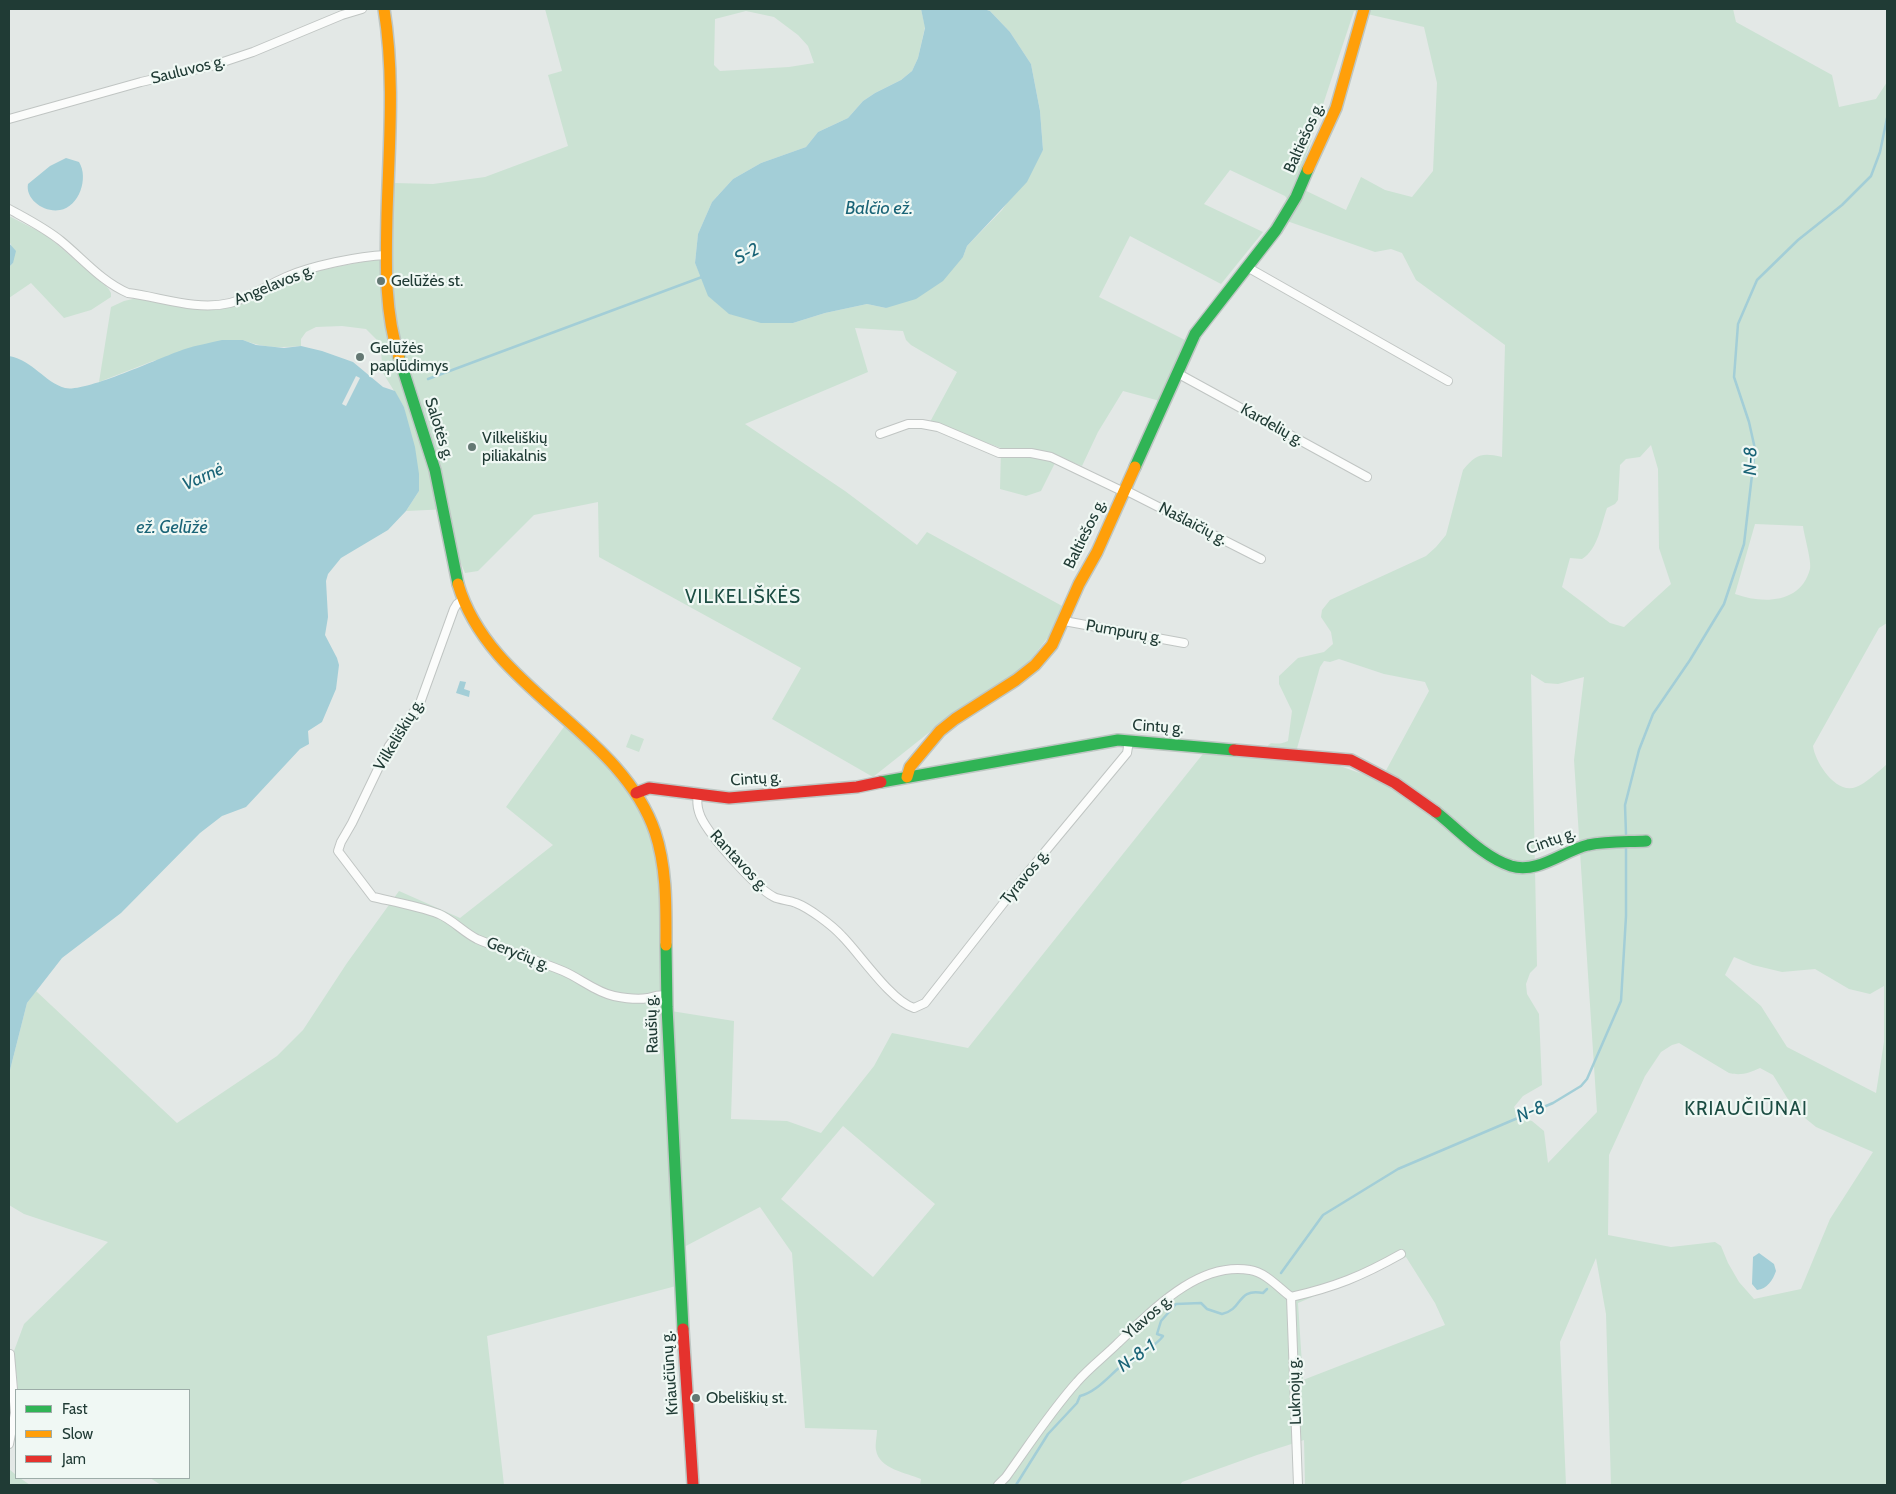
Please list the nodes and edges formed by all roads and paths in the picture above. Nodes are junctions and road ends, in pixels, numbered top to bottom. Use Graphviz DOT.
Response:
graph roads {
  1 [pos="362,9"];
  2 [pos="384,9"];
  3 [pos="1364,9"];
  4 [pos="9,119"];
  5 [pos="9,209"];
  6 [pos="386,255"];
  7 [pos="1247,267"];
  8 [pos="1176,374"];
  9 [pos="1448,381"];
  10 [pos="880,434"];
  11 [pos="1367,477"];
  12 [pos="1124,491"];
  13 [pos="1261,559"];
  14 [pos="464,599"];
  15 [pos="1064,621"];
  16 [pos="1184,642"];
  17 [pos="1129,741"];
  18 [pos="907,777"];
  19 [pos="636,793"];
  20 [pos="698,793"];
  21 [pos="1646,841"];
  22 [pos="373,897"];
  23 [pos="666,995"];
  24 [pos="914,1008"];
  25 [pos="1401,1254"];
  26 [pos="680,1258"];
  27 [pos="1291,1297"];
  28 [pos="10,1354"];
  29 [pos="9,1444"];
  30 [pos="693,1485"];
  31 [pos="998,1485"];
  32 [pos="1298,1485"];
  1 -- 4 [label="street, Sauluvos g."];
  2 -- 6 [label="street, Salotės g."];
  3 -- 7 [label="street, Baltiešos g."];
  5 -- 6 [label="street, Angelavos g."];
  6 -- 14 [label="street, Salotės g."];
  7 -- 8 [label="street, Baltiešos g."];
  7 -- 9 [label="street"];
  8 -- 11 [label="street, Kardelių g."];
  8 -- 12 [label="street, Baltiešos g."];
  10 -- 12 [label="street, Našlaičių g."];
  12 -- 13 [label="street, Našlaičių g."];
  12 -- 15 [label="street, Baltiešos g."];
  14 -- 19 [label="street, Salotės g."];
  14 -- 22 [label="street, Vilkeliškių g."];
  15 -- 16 [label="street, Pumpurų g."];
  15 -- 18 [label="street, Baltiešos g."];
  17 -- 18 [label="street, Cintų g."];
  17 -- 21 [label="street, Cintų g."];
  17 -- 24 [label="street, Tyravos g."];
  18 -- 20 [label="street, Cintų g."];
  19 -- 20 [label="street, Cintų g."];
  19 -- 23 [label="street, Raušių g."];
  20 -- 24 [label="street, Rantavos g."];
  22 -- 23 [label="street, Geryčių g."];
  23 -- 26 [label="street, Raušių g."];
  25 -- 27 [label="street"];
  26 -- 30 [label="street, Kriaučiūnų g."];
  27 -- 31 [label="street, Ylavos g."];
  27 -- 32 [label="street, Luknojų g."];
  28 -- 29 [label="street"];
}
